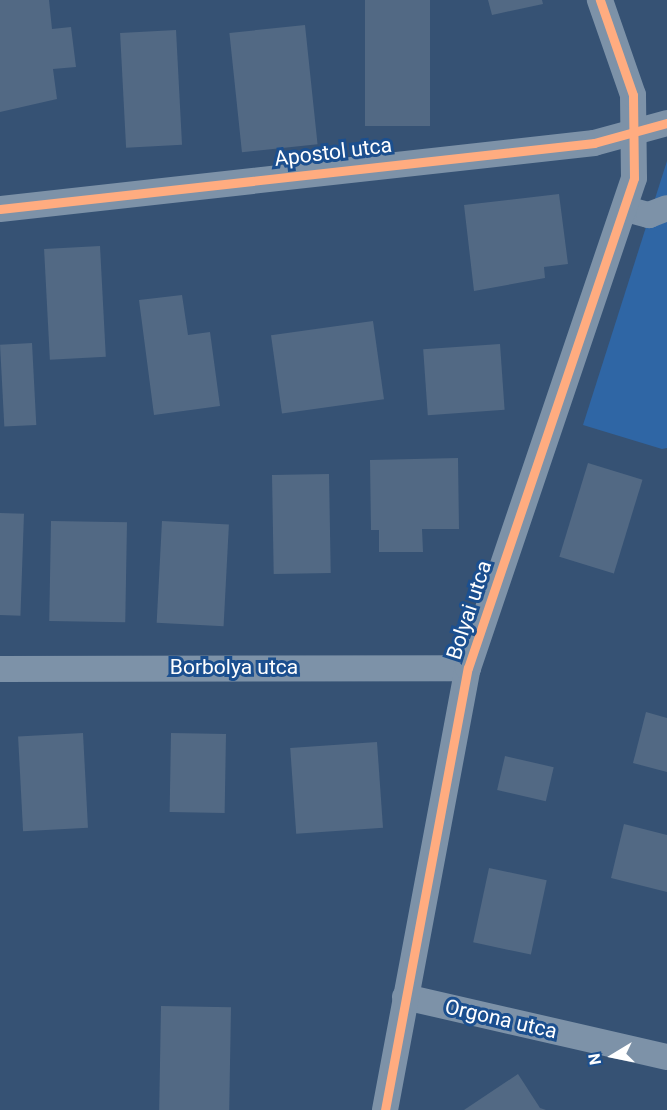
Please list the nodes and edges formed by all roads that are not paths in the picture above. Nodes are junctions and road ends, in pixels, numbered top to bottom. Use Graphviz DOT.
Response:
graph roads {
  1 [pos="600,0"];
  2 [pos="667,123"];
  3 [pos="633,136"];
  4 [pos="667,208"];
  5 [pos="0,209"];
  6 [pos="626,209"];
  7 [pos="468,668"];
  8 [pos="0,669"];
  9 [pos="405,998"];
  10 [pos="667,1057"];
  11 [pos="385,1110"];
  1 -- 3 [label="street, Bolyai utca"];
  2 -- 3 [label="street, Apostol utca"];
  3 -- 5 [label="street, Apostol utca"];
  3 -- 6 [label="street, Bolyai utca"];
  4 -- 6 [label="street"];
  6 -- 7 [label="street, Bolyai utca"];
  7 -- 8 [label="street, Borbolya utca"];
  7 -- 9 [label="street, Bolyai utca"];
  9 -- 10 [label="street, Orgona utca"];
  9 -- 11 [label="street, Bolyai utca"];
}
